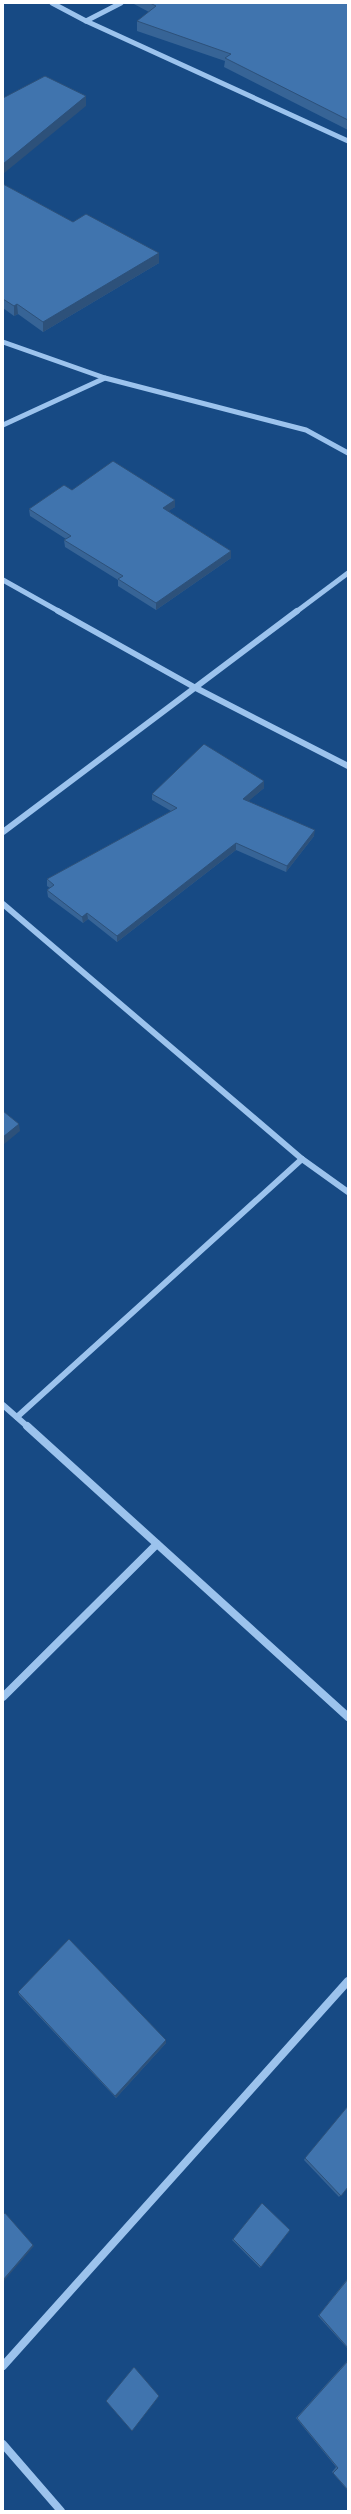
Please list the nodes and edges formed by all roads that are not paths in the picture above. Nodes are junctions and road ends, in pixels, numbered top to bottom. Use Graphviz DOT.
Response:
graph roads {
  1 [pos="52,3"];
  2 [pos="121,3"];
  3 [pos="86,21"];
  4 [pos="348,141"];
  5 [pos="3,342"];
  6 [pos="104,378"];
  7 [pos="3,425"];
  8 [pos="348,453"];
  9 [pos="348,573"];
  10 [pos="3,580"];
  11 [pos="194,687"];
  12 [pos="348,766"];
  13 [pos="3,832"];
  14 [pos="3,904"];
  15 [pos="302,1159"];
  16 [pos="348,1192"];
  17 [pos="3,1405"];
  18 [pos="17,1417"];
  19 [pos="157,1544"];
  20 [pos="3,1697"];
  21 [pos="348,1717"];
  22 [pos="348,1981"];
  23 [pos="3,2366"];
  24 [pos="3,2444"];
  25 [pos="61,2511"];
  1 -- 3 [label="street"];
  2 -- 3 [label="street"];
  3 -- 4 [label="street"];
  5 -- 6 [label="street"];
  6 -- 7 [label="street"];
  6 -- 8 [label="street"];
  9 -- 11 [label="street"];
  10 -- 11 [label="street"];
  11 -- 12 [label="street"];
  11 -- 13 [label="street"];
  14 -- 15 [label="street"];
  15 -- 16 [label="street"];
  15 -- 18 [label="street"];
  17 -- 18 [label="street"];
  18 -- 19 [label="street"];
  19 -- 20 [label="street"];
  19 -- 21 [label="street"];
  22 -- 23 [label="street"];
  24 -- 25 [label="street"];
}
